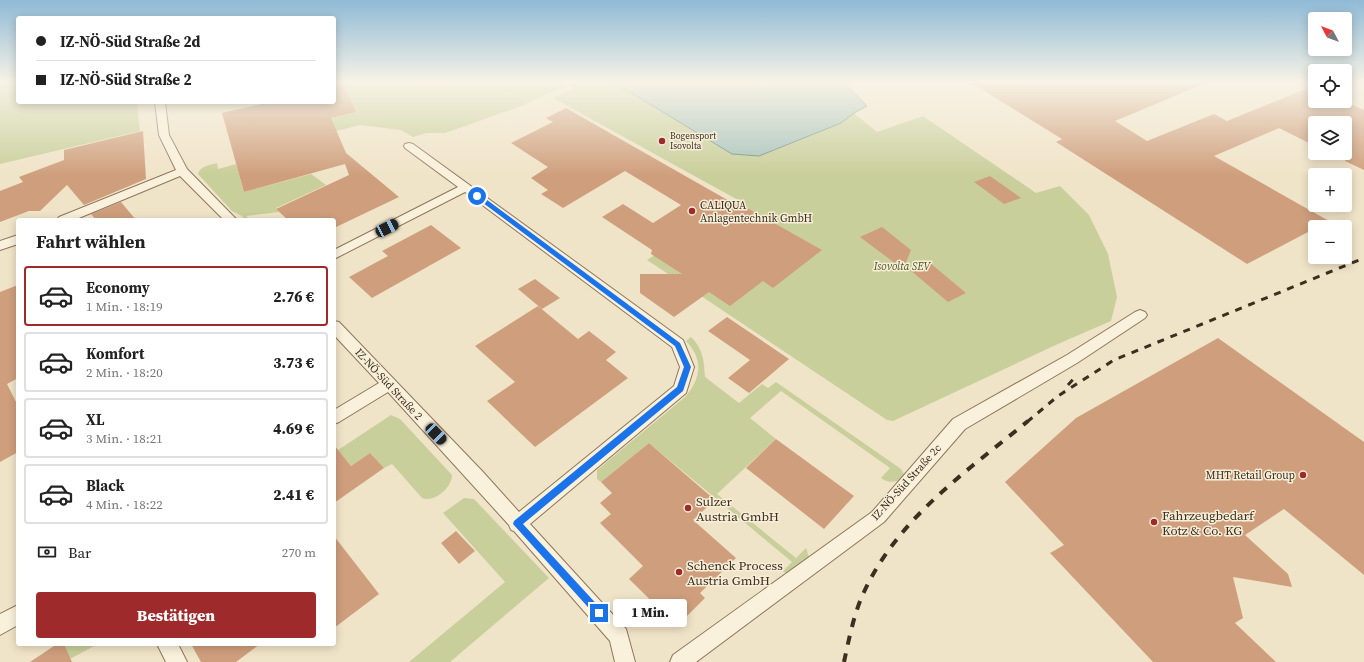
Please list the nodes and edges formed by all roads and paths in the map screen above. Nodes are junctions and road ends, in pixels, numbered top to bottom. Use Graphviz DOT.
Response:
graph roads {
  1 [pos="161,113"];
  2 [pos="409,146"];
  3 [pos="182,171"];
  4 [pos="466,188"];
  5 [pos="68,218"];
  6 [pos="229,218"];
  7 [pos="16,240"];
  8 [pos="0,246"];
  9 [pos="336,254"];
  10 [pos="1140,315"];
  11 [pos="336,328"];
  12 [pos="389,384"];
  13 [pos="336,417"];
  14 [pos="517,524"];
  15 [pos="16,615"];
  16 [pos="0,625"];
  17 [pos="168,646"];
  18 [pos="177,662"];
  19 [pos="625,662"];
  20 [pos="680,662"];
  1 -- 3 [label="street"];
  2 -- 4 [label="street"];
  3 -- 5 [label="street"];
  3 -- 6 [label="street"];
  4 -- 9 [label="street"];
  4 -- 14 [label="street"];
  7 -- 8 [label="street"];
  10 -- 20 [label="street, IZ-NÖ-Süd Straße 2c"];
  11 -- 12 [label="street, IZ-NÖ-Süd Straße 2"];
  12 -- 13 [label="street"];
  12 -- 14 [label="street, IZ-NÖ-Süd Straße 2"];
  14 -- 19 [label="street, IZ-NÖ-Süd Straße 2"];
  15 -- 16 [label="street"];
  17 -- 18 [label="street"];
}
